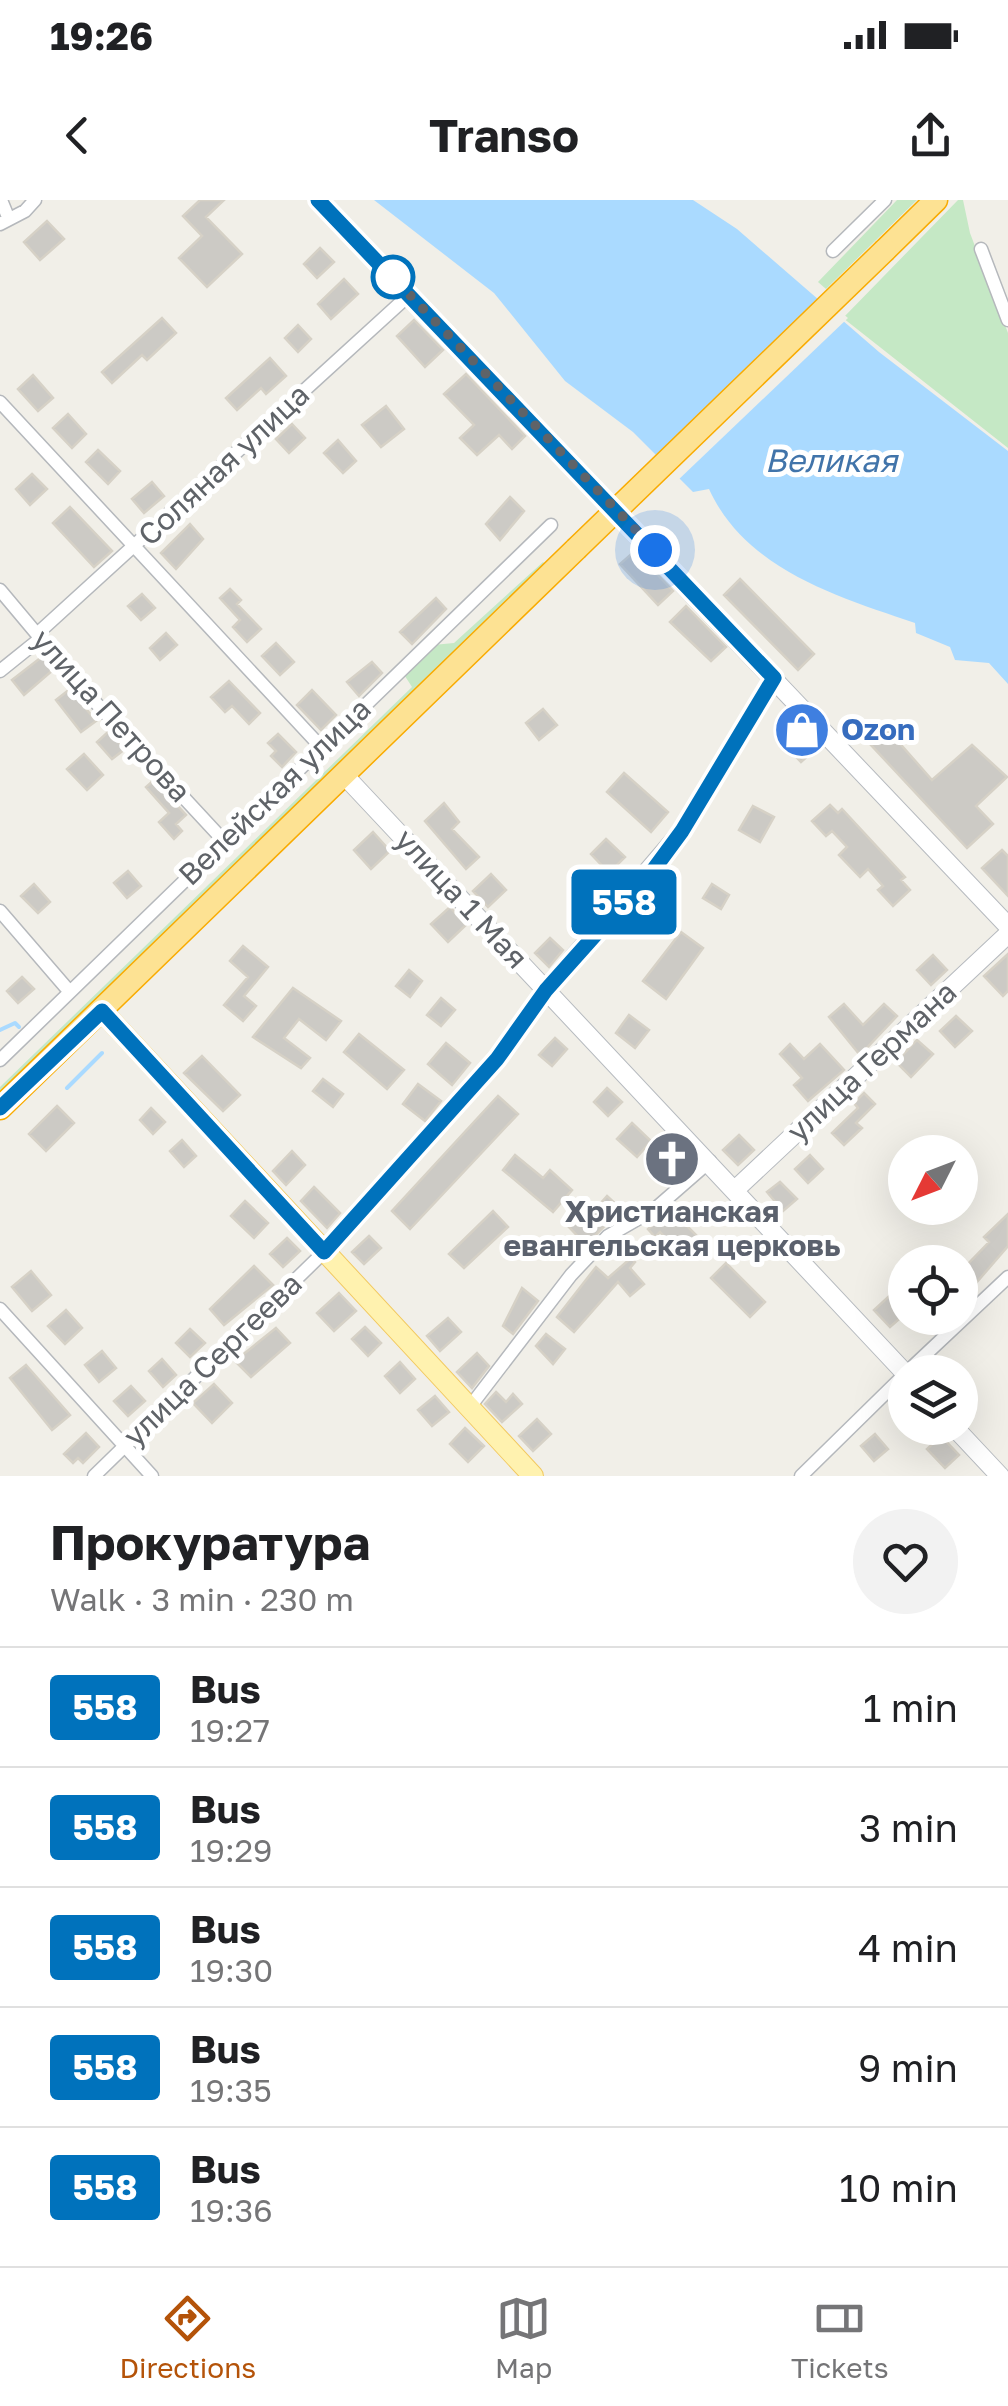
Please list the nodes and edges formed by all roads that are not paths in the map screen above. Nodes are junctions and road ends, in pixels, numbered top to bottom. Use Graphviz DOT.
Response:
graph roads {
  1 [pos="0,200"];
  2 [pos="35,200"];
  3 [pos="318,200"];
  4 [pos="885,200"];
  5 [pos="936,200"];
  6 [pos="4,220"];
  7 [pos="980,249"];
  8 [pos="833,251"];
  9 [pos="409,295"];
  10 [pos="1008,320"];
  11 [pos="0,402"];
  12 [pos="551,525"];
  13 [pos="135,547"];
  14 [pos="0,590"];
  15 [pos="39,636"];
  16 [pos="0,671"];
  17 [pos="774,678"];
  18 [pos="321,747"];
  19 [pos="346,776"];
  20 [pos="224,842"];
  21 [pos="0,911"];
  22 [pos="1008,926"];
  23 [pos="1008,934"];
  24 [pos="546,990"];
  25 [pos="69,991"];
  26 [pos="102,1011"];
  27 [pos="0,1060"];
  28 [pos="0,1108"];
  29 [pos="710,1162"];
  30 [pos="736,1189"];
  31 [pos="324,1252"];
  32 [pos="1008,1277"];
  33 [pos="0,1310"];
  34 [pos="889,1355"];
  35 [pos="925,1355"];
  36 [pos="888,1391"];
  37 [pos="469,1408"];
  38 [pos="971,1445"];
  39 [pos="125,1446"];
  40 [pos="94,1476"];
  41 [pos="152,1476"];
  42 [pos="532,1476"];
  43 [pos="801,1476"];
  44 [pos="1000,1476"];
  1 -- 6 [label="street"];
  2 -- 6 [label="street"];
  3 -- 9 [label="main road"];
  4 -- 8 [label="street"];
  5 -- 19 [label="highway, bridge"];
  7 -- 10 [label="street"];
  9 -- 13 [label="street, Соляная улица"];
  9 -- 17 [label="main road"];
  11 -- 13 [label="street"];
  12 -- 18 [label="street, Велейская улица"];
  13 -- 15 [label="street, Соляная улица"];
  13 -- 18 [label="street"];
  14 -- 15 [label="street, улица Петрова"];
  15 -- 16 [label="street, Соляная улица"];
  15 -- 20 [label="street, улица Петрова"];
  17 -- 22 [label="main road"];
  17 -- 24 [label="main road, улица Сергеева"];
  18 -- 20 [label="street, Велейская улица"];
  19 -- 24 [label="main road, улица 1 Мая"];
  19 -- 26 [label="highway"];
  20 -- 25 [label="street, Велейская улица"];
  21 -- 25 [label="street"];
  23 -- 30 [label="main road, улица Германа"];
  24 -- 29 [label="main road, улица 1 Мая"];
  24 -- 31 [label="street, улица Сергеева"];
  25 -- 27 [label="street, Велейская улица"];
  26 -- 28 [label="highway"];
  26 -- 31 [label="main road"];
  29 -- 30 [label="main road, улица 1 Мая"];
  29 -- 37 [label="street"];
  30 -- 34 [label="main road, улица 1 Мая"];
  31 -- 37 [label="main road"];
  31 -- 39 [label="street, улица Сергеева"];
  32 -- 35 [label="street"];
  33 -- 39 [label="street"];
  36 -- 43 [label="street"];
  37 -- 42 [label="main road"];
  38 -- 44 [label="main road"];
  39 -- 40 [label="street, улица Сергеева"];
  39 -- 41 [label="street"];
}
